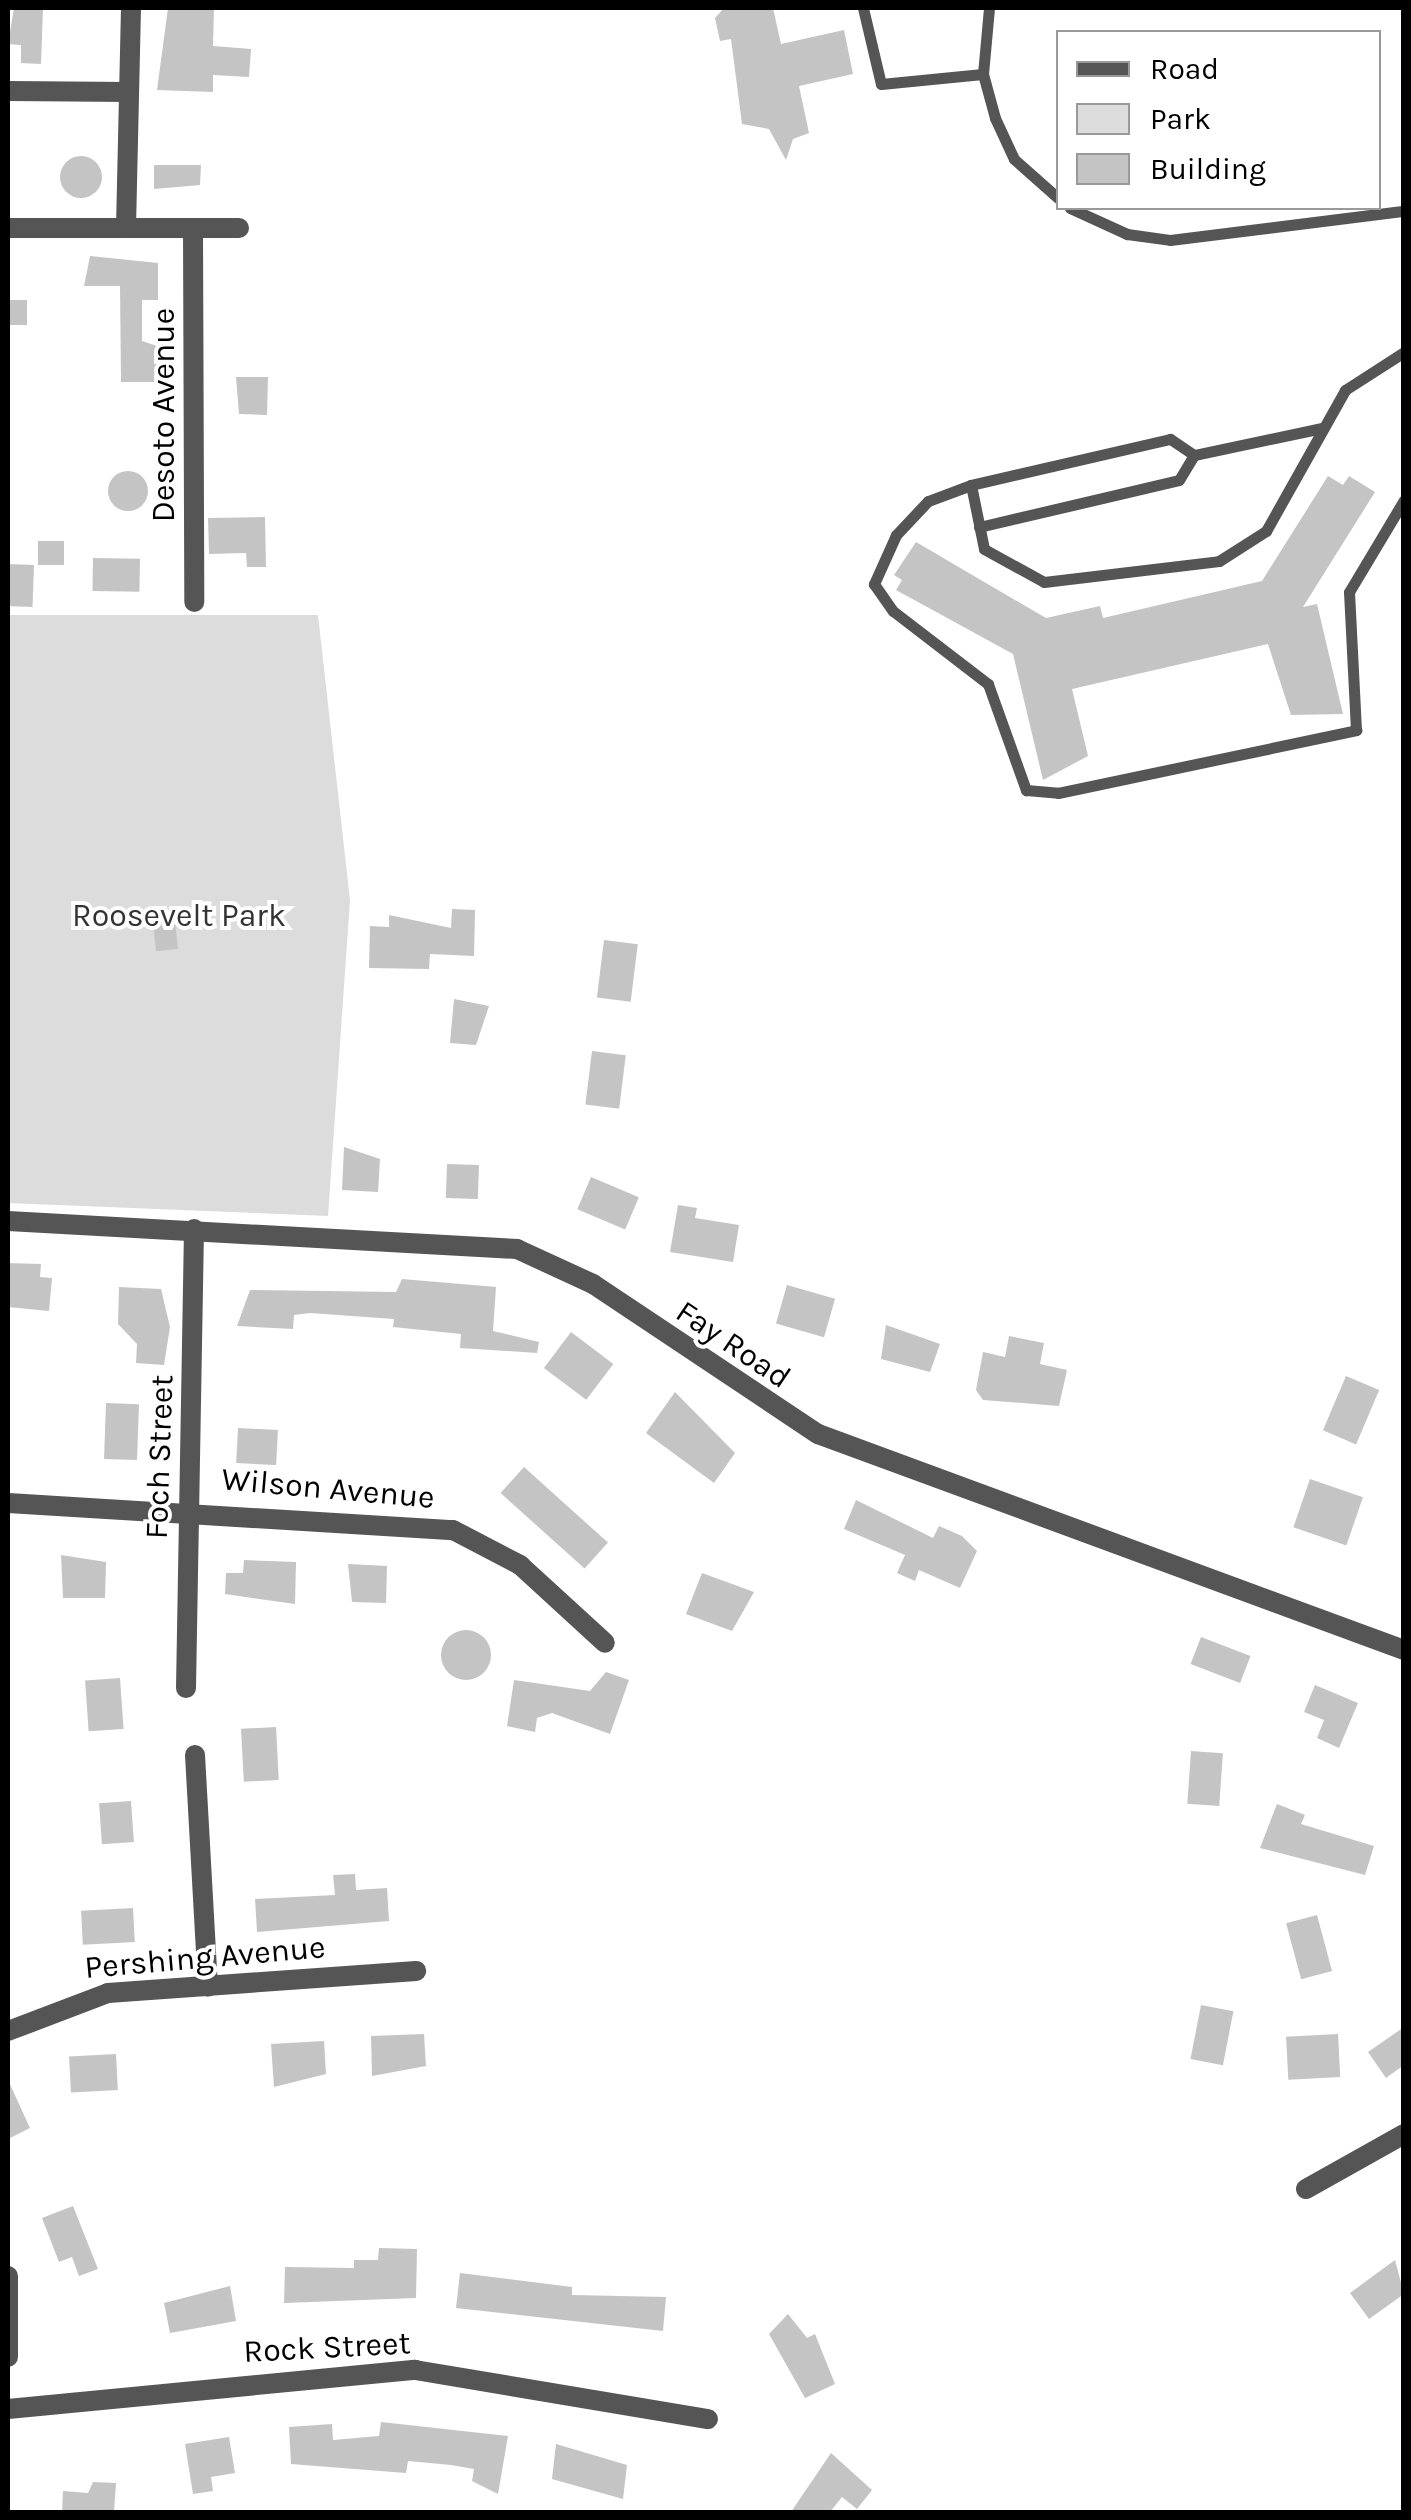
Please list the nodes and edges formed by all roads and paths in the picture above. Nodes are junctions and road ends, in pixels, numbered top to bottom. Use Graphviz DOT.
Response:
graph roads {
  1 [pos="130,8"];
  2 [pos="863,8"];
  3 [pos="989,8"];
  4 [pos="984,74"];
  5 [pos="8,91"];
  6 [pos="128,92"];
  7 [pos="1056,196"];
  8 [pos="1074,210"];
  9 [pos="1404,211"];
  10 [pos="8,228"];
  11 [pos="126,228"];
  12 [pos="193,228"];
  13 [pos="239,228"];
  14 [pos="1404,352"];
  15 [pos="1322,428"];
  16 [pos="1194,455"];
  17 [pos="970,484"];
  18 [pos="1404,500"];
  19 [pos="979,527"];
  20 [pos="194,602"];
  21 [pos="8,1221"];
  22 [pos="194,1229"];
  23 [pos="8,1504"];
  24 [pos="188,1508"];
  25 [pos="604,1644"];
  26 [pos="1404,1650"];
  27 [pos="186,1688"];
  28 [pos="195,1755"];
  29 [pos="416,1971"];
  30 [pos="208,1987"];
  31 [pos="8,2032"];
  32 [pos="1404,2134"];
  33 [pos="1306,2189"];
  34 [pos="8,2276"];
  35 [pos="8,2358"];
  36 [pos="8,2409"];
  37 [pos="708,2420"];
  1 -- 6 [label="street"];
  2 -- 4 [label="lane"];
  3 -- 4 [label="lane"];
  4 -- 7 [label="lane"];
  5 -- 6 [label="street"];
  6 -- 11 [label="street"];
  8 -- 9 [label="lane"];
  10 -- 11 [label="street"];
  11 -- 12 [label="street"];
  12 -- 13 [label="street"];
  12 -- 20 [label="street, Desoto Avenue"];
  14 -- 15 [label="lane"];
  15 -- 16 [label="lane"];
  15 -- 19 [label="lane"];
  16 -- 17 [label="lane"];
  16 -- 19 [label="lane"];
  17 -- 18 [label="lane"];
  17 -- 19 [label="lane"];
  21 -- 22 [label="street, Fay Road"];
  22 -- 24 [label="street, Foch Street"];
  22 -- 26 [label="street, Fay Road"];
  23 -- 24 [label="street, Wilson Avenue"];
  24 -- 25 [label="street, Wilson Avenue"];
  24 -- 27 [label="street, Foch Street"];
  28 -- 30 [label="street"];
  29 -- 30 [label="street, Pershing Avenue"];
  30 -- 31 [label="street, Pershing Avenue"];
  32 -- 33 [label="street"];
  34 -- 35 [label="street"];
  36 -- 37 [label="street, Rock Street"];
}
